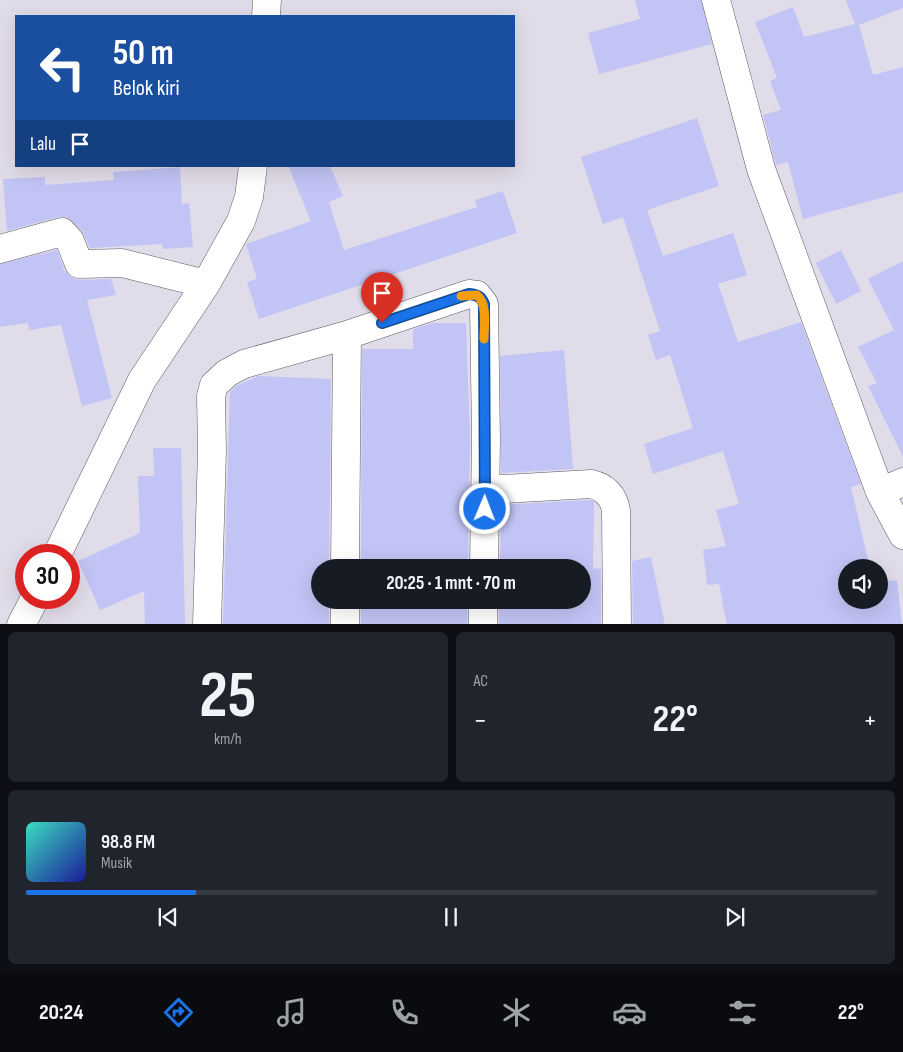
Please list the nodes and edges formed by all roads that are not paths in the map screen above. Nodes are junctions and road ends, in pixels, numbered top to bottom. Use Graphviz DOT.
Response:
graph roads {
  1 [pos="267,0"];
  2 [pos="716,0"];
  3 [pos="266,15"];
  4 [pos="253,167"];
  5 [pos="0,249"];
  6 [pos="206,284"];
  7 [pos="347,335"];
  8 [pos="892,487"];
  9 [pos="485,490"];
  10 [pos="903,535"];
  11 [pos="62,544"];
  12 [pos="345,559"];
  13 [pos="484,559"];
  14 [pos="29,609"];
  15 [pos="345,609"];
  16 [pos="484,609"];
  17 [pos="21,624"];
  18 [pos="207,624"];
  19 [pos="345,624"];
  20 [pos="483,624"];
  21 [pos="617,624"];
  1 -- 3 [label="street"];
  2 -- 8 [label="street"];
  4 -- 6 [label="street"];
  5 -- 6 [label="street"];
  6 -- 11 [label="street"];
  7 -- 9 [label="street"];
  7 -- 12 [label="street"];
  7 -- 18 [label="street"];
  8 -- 10 [label="street"];
  9 -- 13 [label="street"];
  9 -- 21 [label="street"];
  14 -- 17 [label="street"];
  15 -- 19 [label="street"];
  16 -- 20 [label="street"];
}
